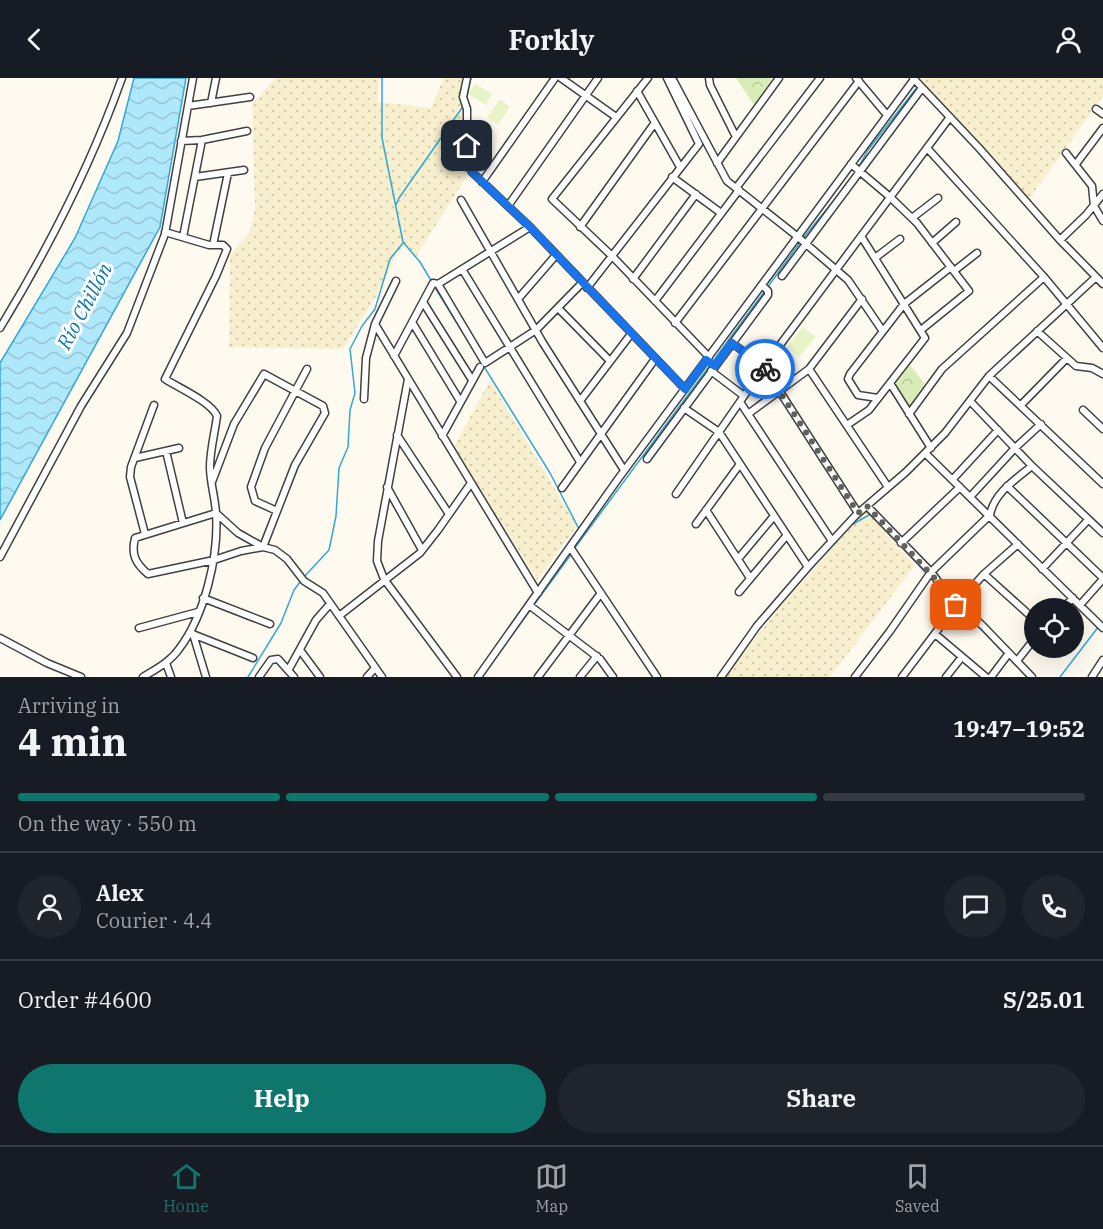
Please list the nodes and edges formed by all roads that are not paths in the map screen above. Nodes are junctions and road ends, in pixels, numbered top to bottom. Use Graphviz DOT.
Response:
graph roads {
  1 [pos="122,78"];
  2 [pos="193,78"];
  3 [pos="216,78"];
  4 [pos="467,78"];
  5 [pos="555,78"];
  6 [pos="561,78"];
  7 [pos="598,78"];
  8 [pos="647,78"];
  9 [pos="667,78"];
  10 [pos="672,78"];
  11 [pos="709,78"];
  12 [pos="820,78"];
  13 [pos="914,78"];
  14 [pos="777,79"];
  15 [pos="857,80"];
  16 [pos="922,88"];
  17 [pos="637,90"];
  18 [pos="586,95"];
  19 [pos="250,97"];
  20 [pos="211,103"];
  21 [pos="188,106"];
  22 [pos="1096,109"];
  23 [pos="1103,114"];
  24 [pos="887,115"];
  25 [pos="616,117"];
  26 [pos="950,117"];
  27 [pos="654,124"];
  28 [pos="1103,128"];
  29 [pos="247,131"];
  30 [pos="736,137"];
  31 [pos="202,140"];
  32 [pos="181,141"];
  33 [pos="927,148"];
  34 [pos="1066,153"];
  35 [pos="717,163"];
  36 [pos="851,164"];
  37 [pos="1076,164"];
  38 [pos="680,167"];
  39 [pos="244,171"];
  40 [pos="860,171"];
  41 [pos="228,172"];
  42 [pos="195,177"];
  43 [pos="672,177"];
  44 [pos="482,182"];
  45 [pos="737,189"];
  46 [pos="696,194"];
  47 [pos="1103,194"];
  48 [pos="890,197"];
  49 [pos="938,198"];
  50 [pos="461,200"];
  51 [pos="508,206"];
  52 [pos="1094,206"];
  53 [pos="762,208"];
  54 [pos="721,213"];
  55 [pos="912,218"];
  56 [pos="1103,221"];
  57 [pos="956,222"];
  58 [pos="530,227"];
  59 [pos="580,227"];
  60 [pos="165,232"];
  61 [pos="861,236"];
  62 [pos="183,237"];
  63 [pos="798,237"];
  64 [pos="900,239"];
  65 [pos="1060,240"];
  66 [pos="805,243"];
  67 [pos="932,243"];
  68 [pos="213,245"];
  69 [pos="490,251"];
  70 [pos="977,252"];
  71 [pos="556,255"];
  72 [pos="612,256"];
  73 [pos="875,258"];
  74 [pos="462,269"];
  75 [pos="952,269"];
  76 [pos="836,270"];
  77 [pos="782,276"];
  78 [pos="1044,277"];
  79 [pos="1095,277"];
  80 [pos="633,279"];
  81 [pos="396,281"];
  82 [pos="438,284"];
  83 [pos="1103,284"];
  84 [pos="585,285"];
  85 [pos="762,285"];
  86 [pos="518,299"];
  87 [pos="862,299"];
  88 [pos="655,301"];
  89 [pos="423,302"];
  90 [pos="904,303"];
  91 [pos="1066,303"];
  92 [pos="558,308"];
  93 [pos="412,322"];
  94 [pos="675,323"];
  95 [pos="375,324"];
  96 [pos="0,328"];
  97 [pos="536,330"];
  98 [pos="882,330"];
  99 [pos="921,330"];
  100 [pos="1037,331"];
  101 [pos="631,334"];
  102 [pos="732,343"];
  103 [pos="510,347"];
  104 [pos="1103,348"];
  105 [pos="394,356"];
  106 [pos="708,358"];
  107 [pos="1067,358"];
  108 [pos="655,359"];
  109 [pos="609,361"];
  110 [pos="480,367"];
  111 [pos="764,367"];
  112 [pos="307,369"];
  113 [pos="713,369"];
  114 [pos="809,369"];
  115 [pos="1103,374"];
  116 [pos="989,376"];
  117 [pos="408,379"];
  118 [pos="472,380"];
  119 [pos="890,383"];
  120 [pos="685,389"];
  121 [pos="780,390"];
  122 [pos="295,392"];
  123 [pos="878,398"];
  124 [pos="364,399"];
  125 [pos="742,399"];
  126 [pos="460,401"];
  127 [pos="580,401"];
  128 [pos="970,401"];
  129 [pos="154,405"];
  130 [pos="1021,405"];
  131 [pos="684,408"];
  132 [pos="1083,410"];
  133 [pos="748,414"];
  134 [pos="909,414"];
  135 [pos="1041,424"];
  136 [pos="848,425"];
  137 [pos="1103,429"];
  138 [pos="998,430"];
  139 [pos="602,432"];
  140 [pos="719,432"];
  141 [pos="397,435"];
  142 [pos="442,436"];
  143 [pos="179,448"];
  144 [pos="1015,448"];
  145 [pos="166,451"];
  146 [pos="928,451"];
  147 [pos="135,458"];
  148 [pos="647,459"];
  149 [pos="580,462"];
  150 [pos="740,464"];
  151 [pos="1032,466"];
  152 [pos="624,470"];
  153 [pos="953,479"];
  154 [pos="212,482"];
  155 [pos="471,483"];
  156 [pos="1103,484"];
  157 [pos="1007,486"];
  158 [pos="387,487"];
  159 [pos="888,487"];
  160 [pos="960,487"];
  161 [pos="562,488"];
  162 [pos="676,494"];
  163 [pos="970,496"];
  164 [pos="867,506"];
  165 [pos="706,510"];
  166 [pos="277,511"];
  167 [pos="216,513"];
  168 [pos="858,513"];
  169 [pos="449,514"];
  170 [pos="990,514"];
  171 [pos="774,516"];
  172 [pos="1088,520"];
  173 [pos="183,523"];
  174 [pos="696,524"];
  175 [pos="1103,533"];
  176 [pos="145,534"];
  177 [pos="787,536"];
  178 [pos="832,541"];
  179 [pos="902,543"];
  180 [pos="1018,544"];
  181 [pos="1066,544"];
  182 [pos="263,547"];
  183 [pos="570,547"];
  184 [pos="422,550"];
  185 [pos="0,557"];
  186 [pos="738,559"];
  187 [pos="214,560"];
  188 [pos="808,567"];
  189 [pos="1042,569"];
  190 [pos="931,572"];
  191 [pos="984,574"];
  192 [pos="750,578"];
  193 [pos="1103,578"];
  194 [pos="384,579"];
  195 [pos="739,592"];
  196 [pos="538,593"];
  197 [pos="601,593"];
  198 [pos="203,598"];
  199 [pos="1073,598"];
  200 [pos="1084,600"];
  201 [pos="958,603"];
  202 [pos="330,604"];
  203 [pos="529,605"];
  204 [pos="1084,609"];
  205 [pos="1024,610"];
  206 [pos="198,612"];
  207 [pos="339,616"];
  208 [pos="270,624"];
  209 [pos="139,628"];
  210 [pos="1103,628"];
  211 [pos="191,633"];
  212 [pos="935,634"];
  213 [pos="570,635"];
  214 [pos="0,638"];
  215 [pos="300,650"];
  216 [pos="1024,652"];
  217 [pos="1009,653"];
  218 [pos="597,656"];
  219 [pos="253,658"];
  220 [pos="961,658"];
  221 [pos="1103,660"];
  222 [pos="1017,661"];
  223 [pos="166,663"];
  224 [pos="375,668"];
  225 [pos="289,669"];
  226 [pos="81,677"];
  227 [pos="142,677"];
  228 [pos="171,677"];
  229 [pos="206,677"];
  230 [pos="260,677"];
  231 [pos="294,677"];
  232 [pos="320,677"];
  233 [pos="367,677"];
  234 [pos="382,677"];
  235 [pos="457,677"];
  236 [pos="478,677"];
  237 [pos="538,677"];
  238 [pos="580,677"];
  239 [pos="613,677"];
  240 [pos="657,677"];
  241 [pos="721,677"];
  242 [pos="855,677"];
  243 [pos="902,677"];
  244 [pos="946,677"];
  245 [pos="988,677"];
  246 [pos="1032,677"];
  247 [pos="1092,677"];
  1 -- 96 [label="street"];
  2 -- 21 [label="street"];
  3 -- 20 [label="street"];
  4 -- 44 [label="street"];
  5 -- 44 [label="street"];
  6 -- 18 [label="street"];
  7 -- 18 [label="street"];
  8 -- 17 [label="street"];
  9 -- 38 [label="street"];
  10 -- 35 [label="street"];
  11 -- 30 [label="street"];
  12 -- 45 [label="street"];
  13 -- 16 [label="street"];
  13 -- 24 [label="street"];
  14 -- 30 [label="street"];
  15 -- 24 [label="street"];
  15 -- 53 [label="street"];
  16 -- 26 [label="street"];
  16 -- 40 [label="street"];
  17 -- 25 [label="street"];
  17 -- 27 [label="street"];
  18 -- 25 [label="street"];
  18 -- 51 [label="street"];
  19 -- 20 [label="street"];
  20 -- 21 [label="street"];
  21 -- 32 [label="street"];
  22 -- 23 [label="street"];
  24 -- 36 [label="street"];
  25 -- 59 [label="street"];
  26 -- 33 [label="street"];
  26 -- 65 [label="street"];
  27 -- 38 [label="street"];
  27 -- 59 [label="street"];
  28 -- 37 [label="street"];
  29 -- 31 [label="street"];
  30 -- 35 [label="street"];
  31 -- 32 [label="street"];
  31 -- 42 [label="street"];
  32 -- 60 [label="street"];
  33 -- 48 [label="street"];
  33 -- 78 [label="street"];
  34 -- 37 [label="street"];
  35 -- 45 [label="street"];
  36 -- 40 [label="street"];
  36 -- 63 [label="street"];
  37 -- 52 [label="street"];
  38 -- 43 [label="street"];
  39 -- 41 [label="street"];
  40 -- 48 [label="street"];
  40 -- 66 [label="street"];
  41 -- 42 [label="street"];
  41 -- 68 [label="street"];
  42 -- 62 [label="street"];
  43 -- 46 [label="street"];
  43 -- 72 [label="street"];
  44 -- 51 [label="street"];
  45 -- 53 [label="street"];
  45 -- 54 [label="street"];
  46 -- 54 [label="street"];
  46 -- 80 [label="street"];
  47 -- 52 [label="street"];
  48 -- 55 [label="street"];
  48 -- 61 [label="street"];
  49 -- 55 [label="street"];
  50 -- 69 [label="street"];
  51 -- 58 [label="street"];
  52 -- 56 [label="street"];
  52 -- 65 [label="street"];
  53 -- 63 [label="street"];
  53 -- 94 [label="street"];
  54 -- 88 [label="street"];
  55 -- 67 [label="street"];
  57 -- 67 [label="street"];
  58 -- 69 [label="street"];
  58 -- 71 [label="street"];
  59 -- 72 [label="street"];
  60 -- 62 [label="street"];
  60 -- 185 [label="street"];
  61 -- 73 [label="street"];
  61 -- 76 [label="street"];
  62 -- 68 [label="street"];
  63 -- 66 [label="street"];
  63 -- 85 [label="street"];
  64 -- 73 [label="street"];
  65 -- 79 [label="street"];
  66 -- 76 [label="street"];
  66 -- 77 [label="street"];
  67 -- 75 [label="street"];
  68 -- 154 [label="street"];
  69 -- 74 [label="street"];
  69 -- 86 [label="street"];
  70 -- 75 [label="street"];
  71 -- 84 [label="street"];
  71 -- 86 [label="street"];
  72 -- 80 [label="street"];
  72 -- 84 [label="street"];
  73 -- 90 [label="street"];
  74 -- 82 [label="street"];
  74 -- 103 [label="street"];
  75 -- 90 [label="street"];
  75 -- 99 [label="street"];
  76 -- 87 [label="street"];
  76 -- 111 [label="street"];
  78 -- 91 [label="street"];
  78 -- 134 [label="street"];
  79 -- 83 [label="street"];
  79 -- 91 [label="street"];
  80 -- 88 [label="street"];
  81 -- 95 [label="street"];
  82 -- 89 [label="street"];
  82 -- 103 [label="street"];
  84 -- 92 [label="street"];
  84 -- 101 [label="street"];
  85 -- 102 [label="street"];
  85 -- 106 [label="street"];
  86 -- 97 [label="street"];
  87 -- 98 [label="street"];
  87 -- 114 [label="street"];
  88 -- 94 [label="street"];
  89 -- 93 [label="street"];
  89 -- 118 [label="street"];
  90 -- 98 [label="street"];
  90 -- 99 [label="street"];
  91 -- 100 [label="street"];
  91 -- 104 [label="street"];
  92 -- 97 [label="street"];
  92 -- 109 [label="street"];
  93 -- 105 [label="street"];
  93 -- 126 [label="street"];
  94 -- 106 [label="street"];
  95 -- 105 [label="street"];
  95 -- 124 [label="street"];
  97 -- 103 [label="street"];
  97 -- 127 [label="street"];
  98 -- 123 [label="street"];
  99 -- 119 [label="street"];
  100 -- 107 [label="street"];
  100 -- 116 [label="street"];
  101 -- 108 [label="street"];
  101 -- 109 [label="street"];
  102 -- 111 [label="street"];
  102 -- 113 [label="street"];
  103 -- 149 [label="street"];
  105 -- 117 [label="street"];
  106 -- 113 [label="street"];
  106 -- 120 [label="street"];
  107 -- 115 [label="street"];
  107 -- 130 [label="street"];
  108 -- 120 [label="street"];
  108 -- 139 [label="street"];
  109 -- 127 [label="street"];
  110 -- 118 [label="street"];
  111 -- 121 [label="street"];
  111 -- 125 [label="street"];
  112 -- 122 [label="street"];
  113 -- 125 [label="street"];
  113 -- 131 [label="street"];
  114 -- 121 [label="street"];
  114 -- 136 [label="street"];
  116 -- 128 [label="street"];
  116 -- 130 [label="street"];
  117 -- 141 [label="street"];
  117 -- 142 [label="street"];
  118 -- 126 [label="street"];
  119 -- 123 [label="street"];
  119 -- 134 [label="street"];
  120 -- 152 [label="street"];
  121 -- 133 [label="street"];
  121 -- 168 [label="street"];
  122 -- 154 [label="street"];
  122 -- 166 [label="street"];
  122 -- 166 [label="street"];
  123 -- 136 [label="street"];
  125 -- 133 [label="street"];
  125 -- 140 [label="street"];
  126 -- 142 [label="street"];
  127 -- 139 [label="street"];
  128 -- 138 [label="street"];
  128 -- 146 [label="street"];
  129 -- 147 [label="street"];
  130 -- 135 [label="street"];
  131 -- 140 [label="street"];
  131 -- 148 [label="street"];
  132 -- 137 [label="street"];
  133 -- 178 [label="street"];
  134 -- 146 [label="street"];
  135 -- 144 [label="street"];
  135 -- 156 [label="street"];
  136 -- 159 [label="street"];
  138 -- 144 [label="street"];
  138 -- 153 [label="street"];
  139 -- 149 [label="street"];
  139 -- 152 [label="street"];
  140 -- 150 [label="street"];
  140 -- 162 [label="street"];
  141 -- 158 [label="street"];
  141 -- 169 [label="street"];
  142 -- 155 [label="street"];
  143 -- 145 [label="street"];
  144 -- 151 [label="street"];
  144 -- 163 [label="street"];
  145 -- 147 [label="street"];
  145 -- 173 [label="street"];
  146 -- 153 [label="street"];
  146 -- 159 [label="street"];
  147 -- 176 [label="street"];
  149 -- 161 [label="street"];
  150 -- 165 [label="street"];
  150 -- 171 [label="street"];
  151 -- 157 [label="street"];
  151 -- 172 [label="street"];
  152 -- 183 [label="street"];
  153 -- 160 [label="street"];
  154 -- 167 [label="street"];
  155 -- 169 [label="street"];
  155 -- 196 [label="street"];
  157 -- 170 [label="street"];
  157 -- 181 [label="street"];
  158 -- 184 [label="street"];
  158 -- 194 [label="street"];
  159 -- 164 [label="street"];
  160 -- 163 [label="street"];
  160 -- 179 [label="street"];
  163 -- 170 [label="street"];
  164 -- 168 [label="street"];
  164 -- 179 [label="street"];
  165 -- 174 [label="street"];
  165 -- 186 [label="street"];
  166 -- 182 [label="street"];
  167 -- 173 [label="street"];
  167 -- 182 [label="street"];
  167 -- 187 [label="street"];
  168 -- 178 [label="street"];
  169 -- 184 [label="street"];
  170 -- 180 [label="street"];
  170 -- 190 [label="street"];
  171 -- 177 [label="street"];
  171 -- 186 [label="street"];
  172 -- 175 [label="street"];
  172 -- 181 [label="street"];
  173 -- 176 [label="street"];
  176 -- 187 [label="street"];
  177 -- 188 [label="street"];
  177 -- 192 [label="street"];
  178 -- 188 [label="street"];
  179 -- 190 [label="street"];
  180 -- 189 [label="street"];
  180 -- 191 [label="street"];
  181 -- 189 [label="street"];
  181 -- 193 [label="street"];
  182 -- 187 [label="street"];
  182 -- 202 [label="street"];
  183 -- 196 [label="street"];
  183 -- 197 [label="street"];
  184 -- 194 [label="street"];
  186 -- 192 [label="street"];
  187 -- 198 [label="street"];
  188 -- 241 [label="street"];
  189 -- 199 [label="street"];
  190 -- 201 [label="street"];
  190 -- 242 [label="street"];
  191 -- 201 [label="street"];
  191 -- 205 [label="street"];
  192 -- 195 [label="street"];
  193 -- 200 [label="street"];
  194 -- 207 [label="street"];
  194 -- 235 [label="street"];
  196 -- 203 [label="street"];
  197 -- 213 [label="street"];
  197 -- 240 [label="street"];
  198 -- 206 [label="street"];
  198 -- 208 [label="street"];
  201 -- 212 [label="street"];
  201 -- 217 [label="street"];
  202 -- 207 [label="street"];
  202 -- 215 [label="street"];
  203 -- 213 [label="street"];
  203 -- 236 [label="street"];
  204 -- 210 [label="street"];
  206 -- 209 [label="street"];
  206 -- 211 [label="street"];
  207 -- 224 [label="street"];
  211 -- 219 [label="street"];
  211 -- 223 [label="street"];
  211 -- 229 [label="street"];
  212 -- 220 [label="street"];
  212 -- 243 [label="street"];
  213 -- 218 [label="street"];
  213 -- 237 [label="street"];
  214 -- 226 [label="street"];
  215 -- 225 [label="street"];
  215 -- 232 [label="street"];
  216 -- 222 [label="street"];
  217 -- 222 [label="street"];
  217 -- 245 [label="street"];
  218 -- 238 [label="street"];
  218 -- 239 [label="street"];
  220 -- 244 [label="street"];
  220 -- 245 [label="street"];
  221 -- 247 [label="street"];
  222 -- 246 [label="street"];
  223 -- 227 [label="street"];
  223 -- 228 [label="street"];
  224 -- 233 [label="street"];
  224 -- 234 [label="street"];
  225 -- 230 [label="street"];
  225 -- 231 [label="street"];
}
